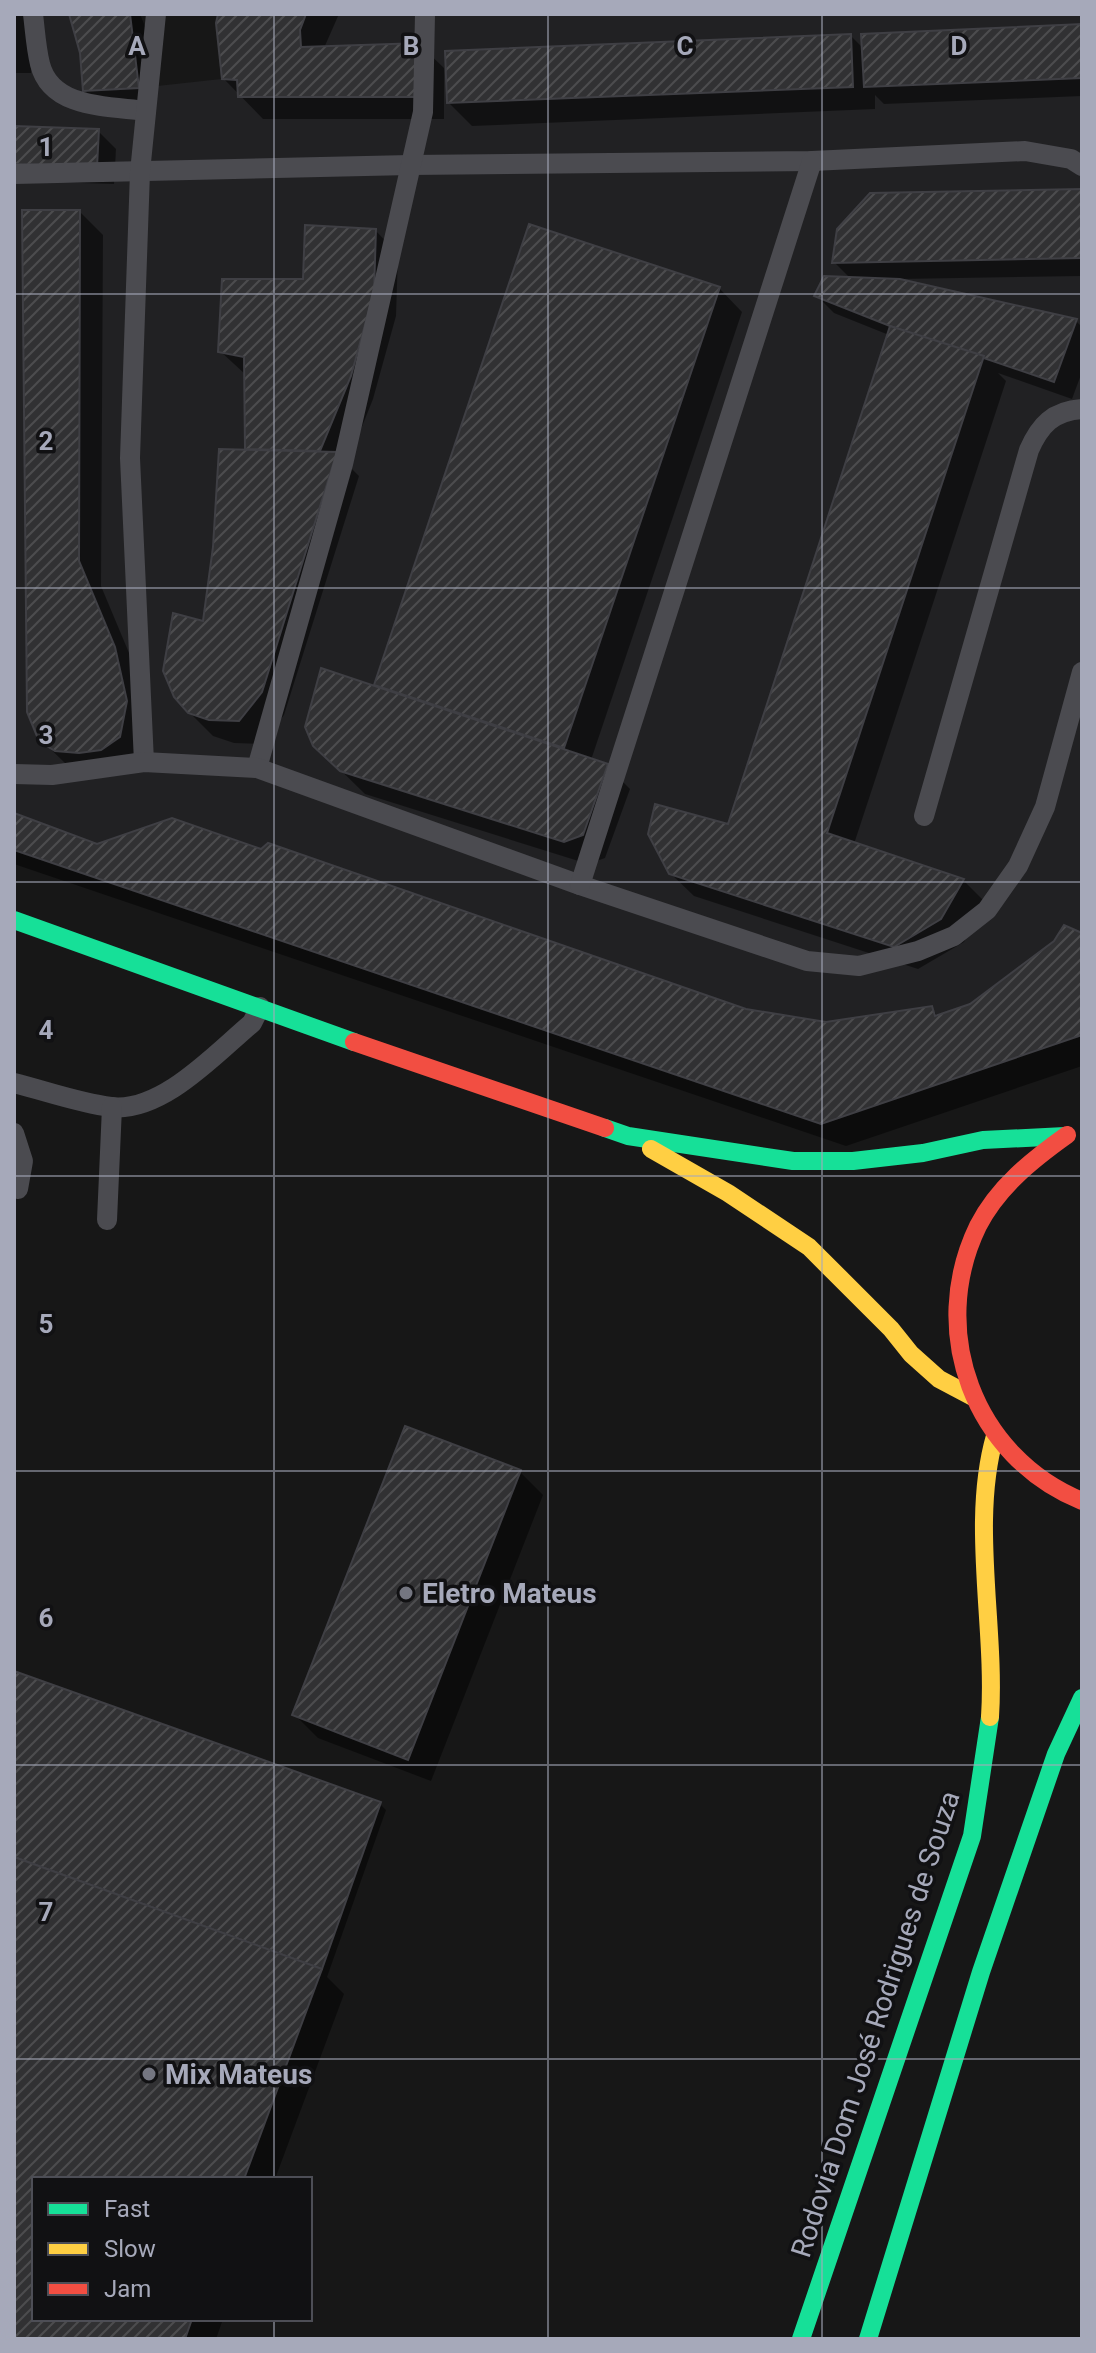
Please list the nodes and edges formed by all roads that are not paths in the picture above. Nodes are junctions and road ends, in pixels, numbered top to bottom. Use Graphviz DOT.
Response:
graph roads {
  1 [pos="33,14"];
  2 [pos="156,14"];
  3 [pos="425,14"];
  4 [pos="146,111"];
  5 [pos="812,161"];
  6 [pos="410,165"];
  7 [pos="1082,166"];
  8 [pos="140,172"];
  9 [pos="14,174"];
  10 [pos="1082,409"];
  11 [pos="1082,672"];
  12 [pos="144,762"];
  13 [pos="257,768"];
  14 [pos="14,774"];
  15 [pos="924,816"];
  16 [pos="580,885"];
  17 [pos="14,920"];
  18 [pos="260,1007"];
  19 [pos="14,1083"];
  20 [pos="112,1107"];
  21 [pos="1073,1132"];
  22 [pos="14,1133"];
  23 [pos="628,1136"];
  24 [pos="18,1189"];
  25 [pos="107,1220"];
  26 [pos="973,1397"];
  27 [pos="995,1436"];
  28 [pos="1082,1501"];
  29 [pos="1082,1698"];
  30 [pos="801,2339"];
  31 [pos="868,2339"];
  1 -- 4 [label="lane"];
  2 -- 4 [label="lane"];
  3 -- 6 [label="lane"];
  4 -- 8 [label="lane"];
  5 -- 6 [label="lane"];
  5 -- 7 [label="lane"];
  5 -- 16 [label="lane"];
  6 -- 8 [label="lane"];
  6 -- 13 [label="lane"];
  8 -- 9 [label="lane"];
  8 -- 12 [label="lane"];
  10 -- 15 [label="lane"];
  11 -- 16 [label="lane"];
  12 -- 13 [label="lane"];
  12 -- 14 [label="lane"];
  13 -- 16 [label="lane"];
  17 -- 18 [label="main road"];
  18 -- 20 [label="lane"];
  18 -- 23 [label="main road"];
  19 -- 20 [label="lane"];
  20 -- 25 [label="lane"];
  21 -- 23 [label="main road"];
  21 -- 26 [label="main road"];
  22 -- 24 [label="lane"];
  23 -- 26 [label="main road"];
  26 -- 27 [label="main road"];
  27 -- 28 [label="main road"];
  27 -- 30 [label="main road, Rodovia Dom José Rodrigues de Souza"];
  29 -- 31 [label="main road"];
}
